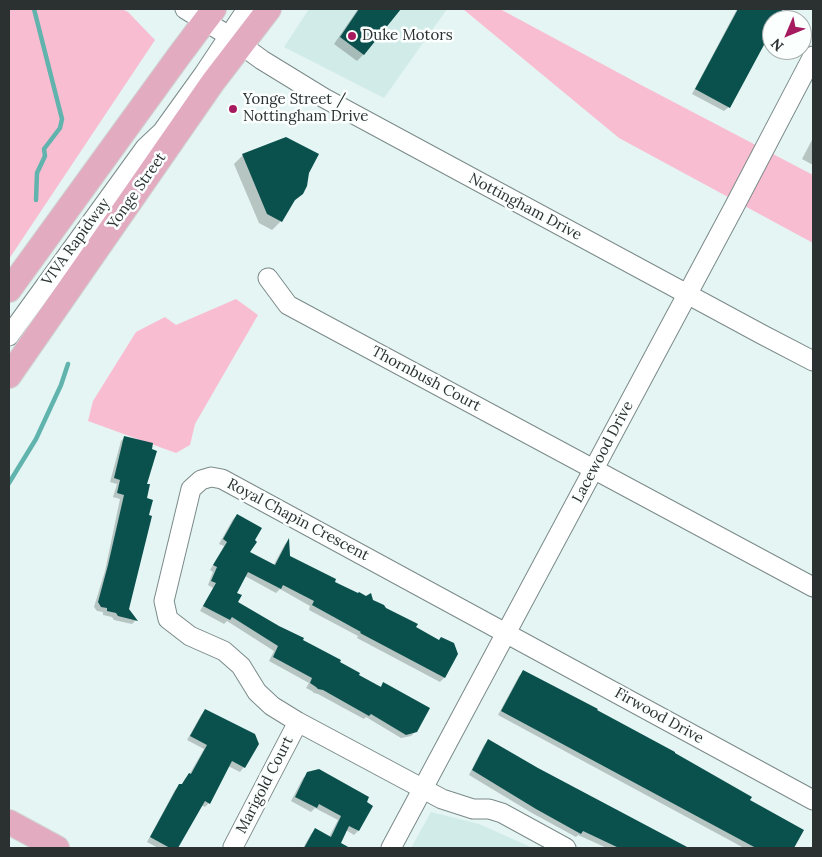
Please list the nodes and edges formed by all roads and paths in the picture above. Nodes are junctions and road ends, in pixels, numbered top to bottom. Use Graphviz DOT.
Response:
graph roads {
  1 [pos="185,9"];
  2 [pos="235,9"];
  3 [pos="247,9"];
  4 [pos="269,9"];
  5 [pos="222,28"];
  6 [pos="813,56"];
  7 [pos="268,278"];
  8 [pos="9,290"];
  9 [pos="687,294"];
  10 [pos="9,336"];
  11 [pos="813,361"];
  12 [pos="9,376"];
  13 [pos="593,470"];
  14 [pos="813,587"];
  15 [pos="506,632"];
  16 [pos="298,722"];
  17 [pos="423,788"];
  18 [pos="813,800"];
  19 [pos="9,822"];
  20 [pos="233,847"];
  21 [pos="57,848"];
  22 [pos="391,848"];
  23 [pos="566,848"];
  1 -- 5 [label="street, Nottingham Drive"];
  2 -- 5 [label="street, VIVA Rapidway"];
  3 -- 5 [label="street, VIVA Rapidway"];
  4 -- 5 [label="main road, Yonge Street"];
  5 -- 8 [label="main road, Yonge Street"];
  5 -- 9 [label="street, Nottingham Drive"];
  5 -- 10 [label="street, VIVA Rapidway"];
  5 -- 12 [label="main road, Yonge Street"];
  6 -- 9 [label="street, Lacewood Drive"];
  7 -- 13 [label="street, Thornbush Court"];
  9 -- 11 [label="street, Nottingham Drive"];
  9 -- 13 [label="street, Lacewood Drive"];
  13 -- 14 [label="street"];
  13 -- 15 [label="street, Lacewood Drive"];
  15 -- 16 [label="street, Royal Chapin Crescent"];
  15 -- 17 [label="street, Lacewood Drive"];
  15 -- 18 [label="street, Firwood Drive"];
  16 -- 17 [label="street, Royal Chapin Crescent"];
  16 -- 20 [label="street, Marigold Court"];
  17 -- 22 [label="street, Lacewood Drive"];
  17 -- 23 [label="street, Royal Chapin Crescent"];
  19 -- 21 [label="main road"];
}
